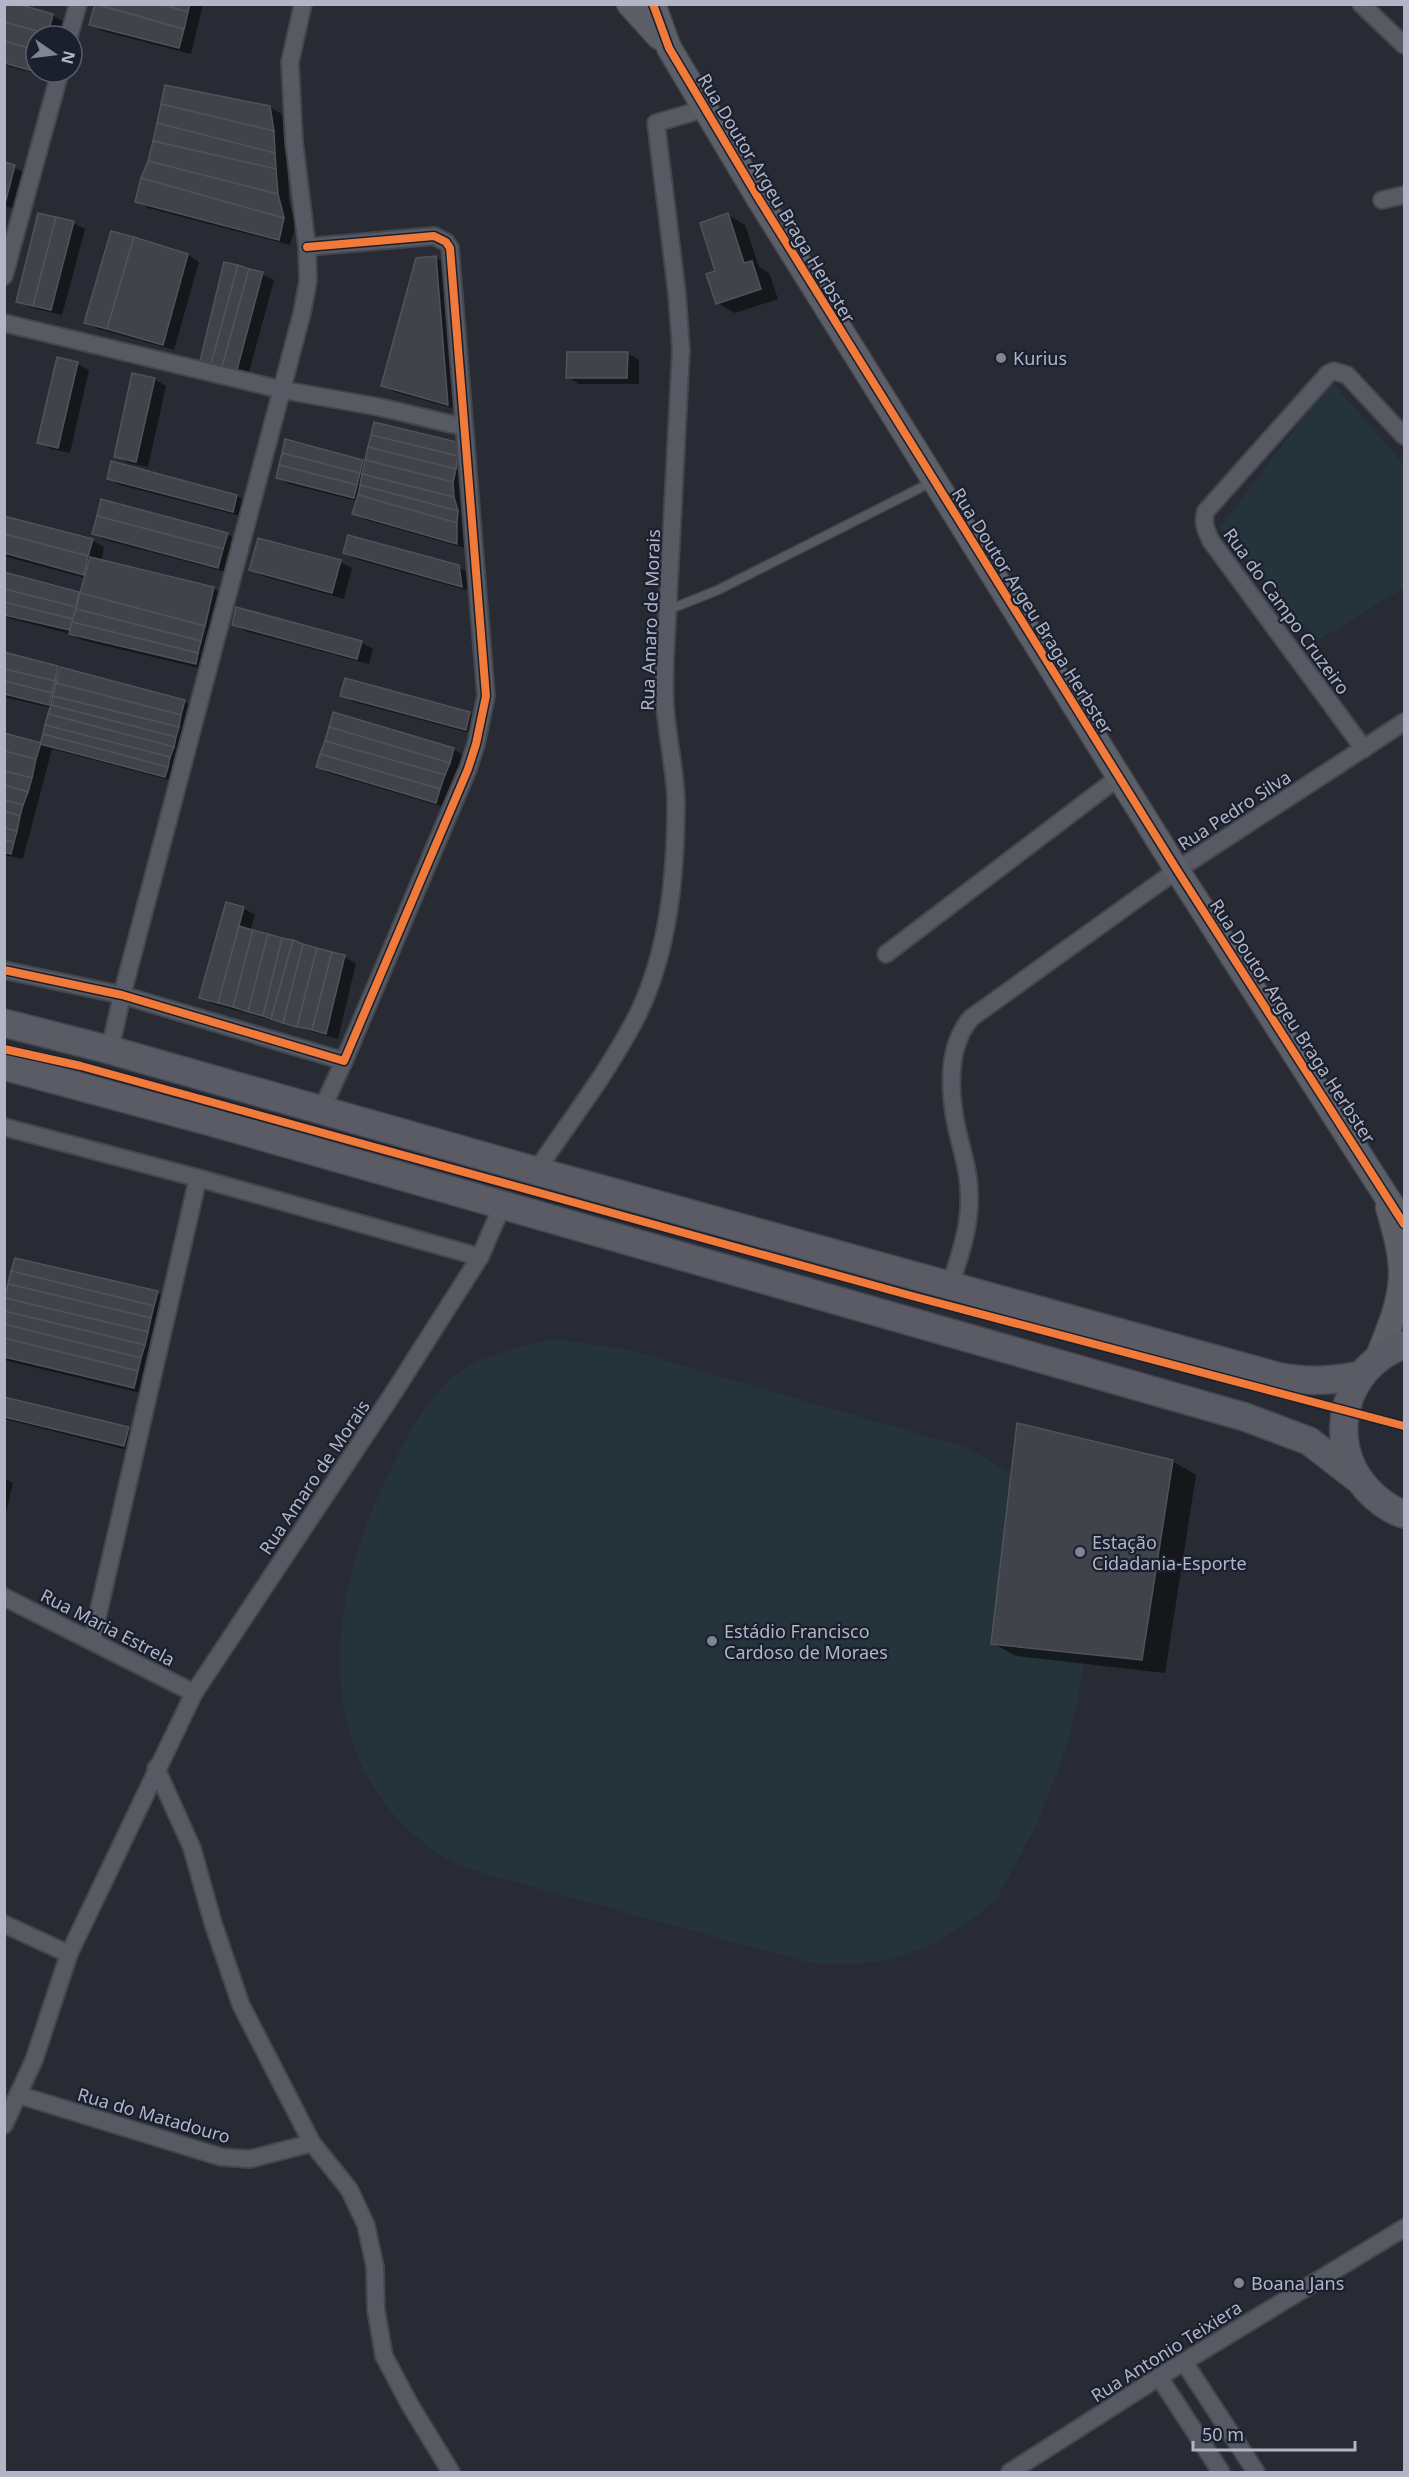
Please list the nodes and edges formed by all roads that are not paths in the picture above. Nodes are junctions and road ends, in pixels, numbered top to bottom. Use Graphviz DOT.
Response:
graph roads {
  1 [pos="78,4"];
  2 [pos="303,4"];
  3 [pos="630,4"];
  4 [pos="644,4"];
  5 [pos="653,4"];
  6 [pos="1361,4"];
  7 [pos="72,24"];
  8 [pos="1404,45"];
  9 [pos="669,48"];
  10 [pos="57,84"];
  11 [pos="704,109"];
  12 [pos="1404,195"];
  13 [pos="1382,200"];
  14 [pos="307,247"];
  15 [pos="4,276"];
  16 [pos="4,324"];
  17 [pos="283,390"];
  18 [pos="464,427"];
  19 [pos="1404,436"];
  20 [pos="935,481"];
  21 [pos="668,610"];
  22 [pos="1404,722"];
  23 [pos="1364,749"];
  24 [pos="1119,777"];
  25 [pos="1177,870"];
  26 [pos="886,954"];
  27 [pos="4,970"];
  28 [pos="122,995"];
  29 [pos="4,1023"];
  30 [pos="110,1050"];
  31 [pos="344,1061"];
  32 [pos="4,1066"];
  33 [pos="322,1108"];
  34 [pos="4,1127"];
  35 [pos="537,1171"];
  36 [pos="198,1178"];
  37 [pos="1384,1190"];
  38 [pos="502,1206"];
  39 [pos="1404,1224"];
  40 [pos="480,1257"];
  41 [pos="950,1286"];
  42 [pos="1404,1345"];
  43 [pos="1369,1367"];
  44 [pos="1358,1479"];
  45 [pos="1404,1514"];
  46 [pos="4,1598"];
  47 [pos="92,1640"];
  48 [pos="194,1693"];
  49 [pos="156,1768"];
  50 [pos="4,1924"];
  51 [pos="69,1954"];
  52 [pos="20,2095"];
  53 [pos="4,2125"];
  54 [pos="312,2143"];
  55 [pos="1404,2228"];
  56 [pos="1184,2362"];
  57 [pos="1159,2377"];
  58 [pos="451,2472"];
  59 [pos="1010,2472"];
  60 [pos="1221,2472"];
  61 [pos="1256,2472"];
  1 -- 7 [label="street"];
  2 -- 14 [label="street"];
  3 -- 9 [label="street"];
  4 -- 9 [label="street"];
  5 -- 9 [label="street, Rua Doutor Argeu Braga Herbster"];
  6 -- 8 [label="street"];
  9 -- 11 [label="street, Rua Doutor Argeu Braga Herbster"];
  10 -- 15 [label="street"];
  11 -- 20 [label="street, Rua Doutor Argeu Braga Herbster"];
  11 -- 21 [label="street, Rua Amaro de Morais"];
  12 -- 13 [label="street"];
  14 -- 17 [label="street"];
  14 -- 18 [label="street"];
  16 -- 17 [label="street"];
  17 -- 18 [label="street"];
  17 -- 28 [label="street"];
  18 -- 31 [label="street"];
  19 -- 23 [label="street, Rua do Campo Cruzeiro"];
  20 -- 21 [label="lane"];
  20 -- 24 [label="street, Rua Doutor Argeu Braga Herbster"];
  21 -- 35 [label="street, Rua Amaro de Morais"];
  22 -- 23 [label="street, Rua Pedro Silva"];
  23 -- 25 [label="street, Rua Pedro Silva"];
  24 -- 25 [label="street, Rua Doutor Argeu Braga Herbster"];
  24 -- 26 [label="street"];
  25 -- 37 [label="street, Rua Doutor Argeu Braga Herbster"];
  25 -- 41 [label="street, Rua Pedro Silva"];
  27 -- 28 [label="street"];
  28 -- 30 [label="street"];
  28 -- 31 [label="street"];
  29 -- 30 [label="main road"];
  30 -- 33 [label="main road"];
  31 -- 33 [label="street"];
  32 -- 38 [label="main road"];
  33 -- 35 [label="main road"];
  34 -- 36 [label="street"];
  35 -- 41 [label="main road"];
  36 -- 40 [label="street"];
  36 -- 47 [label="street"];
  37 -- 39 [label="street, Rua Doutor Argeu Braga Herbster"];
  37 -- 43 [label="street, Rua Doutor Argeu Braga Herbster"];
  38 -- 40 [label="street, Rua Amaro de Morais"];
  38 -- 44 [label="main road"];
  40 -- 48 [label="street, Rua Amaro de Morais"];
  41 -- 43 [label="main road"];
  42 -- 43 [label="main road"];
  43 -- 44 [label="main road"];
  44 -- 45 [label="main road"];
  46 -- 47 [label="street, Rua Maria Estrela"];
  47 -- 48 [label="street, Rua Maria Estrela"];
  48 -- 49 [label="street, Rua Amaro de Morais"];
  49 -- 51 [label="street, Rua Amaro de Morais"];
  49 -- 54 [label="street"];
  50 -- 51 [label="street"];
  51 -- 52 [label="street, Rua Amaro de Morais"];
  52 -- 53 [label="street, Rua Amaro de Morais"];
  52 -- 54 [label="street, Rua do Matadouro"];
  54 -- 58 [label="street"];
  55 -- 56 [label="street, Rua Antonio Teixiera"];
  56 -- 57 [label="street, Rua Antonio Teixiera"];
  56 -- 61 [label="street"];
  57 -- 59 [label="street, Rua Antonio Teixiera"];
  57 -- 60 [label="street"];
}
